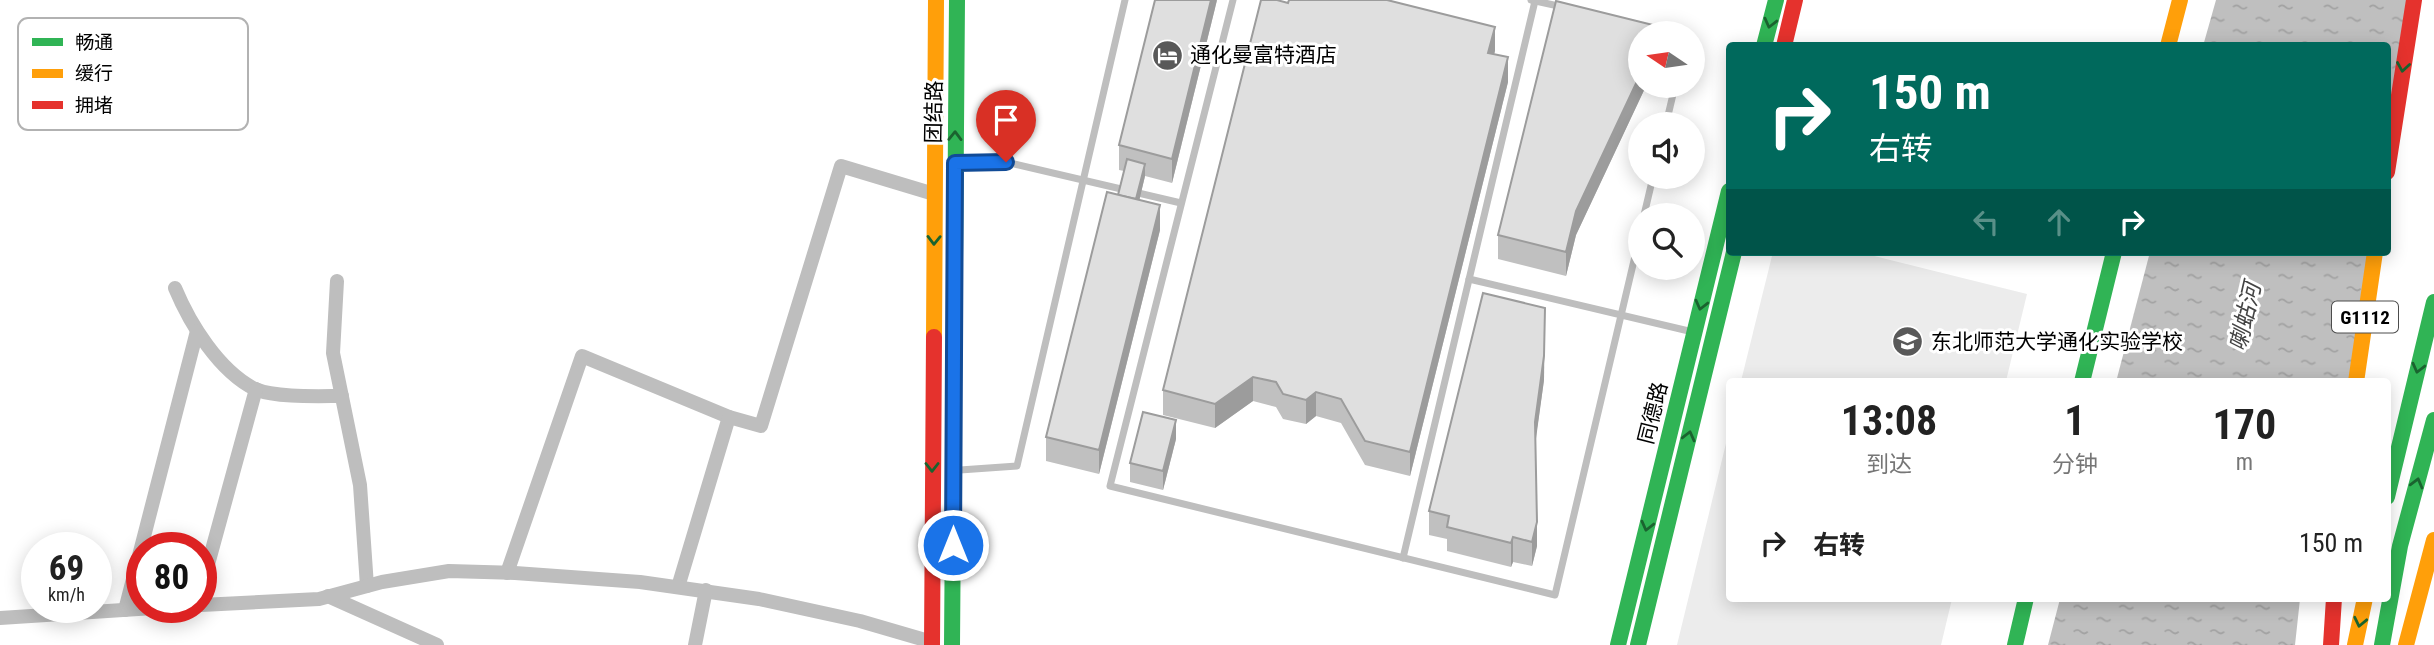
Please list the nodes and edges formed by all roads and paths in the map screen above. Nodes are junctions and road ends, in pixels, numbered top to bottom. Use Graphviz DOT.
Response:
graph roads {
  1 [pos="936,0"];
  2 [pos="957,0"];
  3 [pos="1125,0"];
  4 [pos="1233,0"];
  5 [pos="1533,0"];
  6 [pos="1776,0"];
  7 [pos="1796,0"];
  8 [pos="2180,0"];
  9 [pos="2414,0"];
  10 [pos="1572,10"];
  11 [pos="1765,42"];
  12 [pos="1785,42"];
  13 [pos="2169,42"];
  14 [pos="2391,147"];
  15 [pos="955,163"];
  16 [pos="1083,180"];
  17 [pos="934,194"];
  18 [pos="1181,203"];
  19 [pos="1726,203"];
  20 [pos="1733,256"];
  21 [pos="2114,256"];
  22 [pos="2374,256"];
  23 [pos="1469,279"];
  24 [pos="1629,280"];
  25 [pos="337,281"];
  26 [pos="175,288"];
  27 [pos="2434,302"];
  28 [pos="1621,315"];
  29 [pos="197,331"];
  30 [pos="1694,332"];
  31 [pos="2083,378"];
  32 [pos="2357,378"];
  33 [pos="256,389"];
  34 [pos="342,396"];
  35 [pos="729,417"];
  36 [pos="2434,420"];
  37 [pos="952,470"];
  38 [pos="2391,480"];
  39 [pos="217,532"];
  40 [pos="2434,540"];
  41 [pos="1403,558"];
  42 [pos="508,573"];
  43 [pos="368,586"];
  44 [pos="678,587"];
  45 [pos="706,590"];
  46 [pos="328,596"];
  47 [pos="2391,596"];
  48 [pos="2025,602"];
  49 [pos="2334,602"];
  50 [pos="2364,602"];
  51 [pos="2390,602"];
  52 [pos="217,605"];
  53 [pos="125,610"];
  54 [pos="0,618"];
  55 [pos="932,644"];
  56 [pos="437,645"];
  57 [pos="695,645"];
  58 [pos="953,645"];
  59 [pos="1618,645"];
  60 [pos="1638,645"];
  61 [pos="2015,645"];
  62 [pos="2331,645"];
  63 [pos="2355,645"];
  64 [pos="2382,645"];
  65 [pos="2406,645"];
  1 -- 17 [label="main road, 团结路"];
  15 -- 2 [label="main road, 团结路, one-way"];
  3 -- 16 [label="lane"];
  4 -- 18 [label="lane"];
  5 -- 10 [label="lane"];
  5 -- 23 [label="lane"];
  6 -- 11 [label="main road, one-way"];
  7 -- 12 [label="main road"];
  8 -- 13 [label="main road"];
  9 -- 14 [label="main road, one-way"];
  15 -- 16 [label="lane"];
  15 -- 37 [label="main road, 团结路"];
  16 -- 18 [label="lane"];
  16 -- 37 [label="lane"];
  17 -- 35 [label="street"];
  17 -- 55 [label="main road, 团结路, one-way"];
  18 -- 41 [label="lane"];
  19 -- 30 [label="main road, 同德路, one-way"];
  60 -- 20 [label="main road, 同德路, one-way"];
  21 -- 31 [label="main road"];
  22 -- 32 [label="main road, G1112"];
  23 -- 28 [label="lane"];
  23 -- 41 [label="lane"];
  24 -- 28 [label="lane"];
  25 -- 34 [label="street"];
  26 -- 29 [label="street"];
  27 -- 38 [label="main road, one-way"];
  28 -- 30 [label="lane"];
  28 -- 41 [label="lane"];
  29 -- 33 [label="street"];
  29 -- 53 [label="street"];
  30 -- 59 [label="main road, 同德路, one-way"];
  33 -- 34 [label="street"];
  33 -- 39 [label="street"];
  34 -- 43 [label="street"];
  35 -- 42 [label="street"];
  35 -- 44 [label="street"];
  47 -- 36 [label="main road, one-way"];
  37 -- 58 [label="main road, 团结路"];
  40 -- 65 [label="main road"];
  42 -- 43 [label="street"];
  42 -- 44 [label="street"];
  43 -- 46 [label="street"];
  44 -- 45 [label="street"];
  45 -- 55 [label="street"];
  45 -- 57 [label="street"];
  46 -- 52 [label="street"];
  46 -- 56 [label="street"];
  48 -- 61 [label="main road"];
  49 -- 62 [label="main road"];
  50 -- 63 [label="main road, one-way"];
  64 -- 51 [label="main road, one-way"];
  53 -- 54 [label="street"];
}
